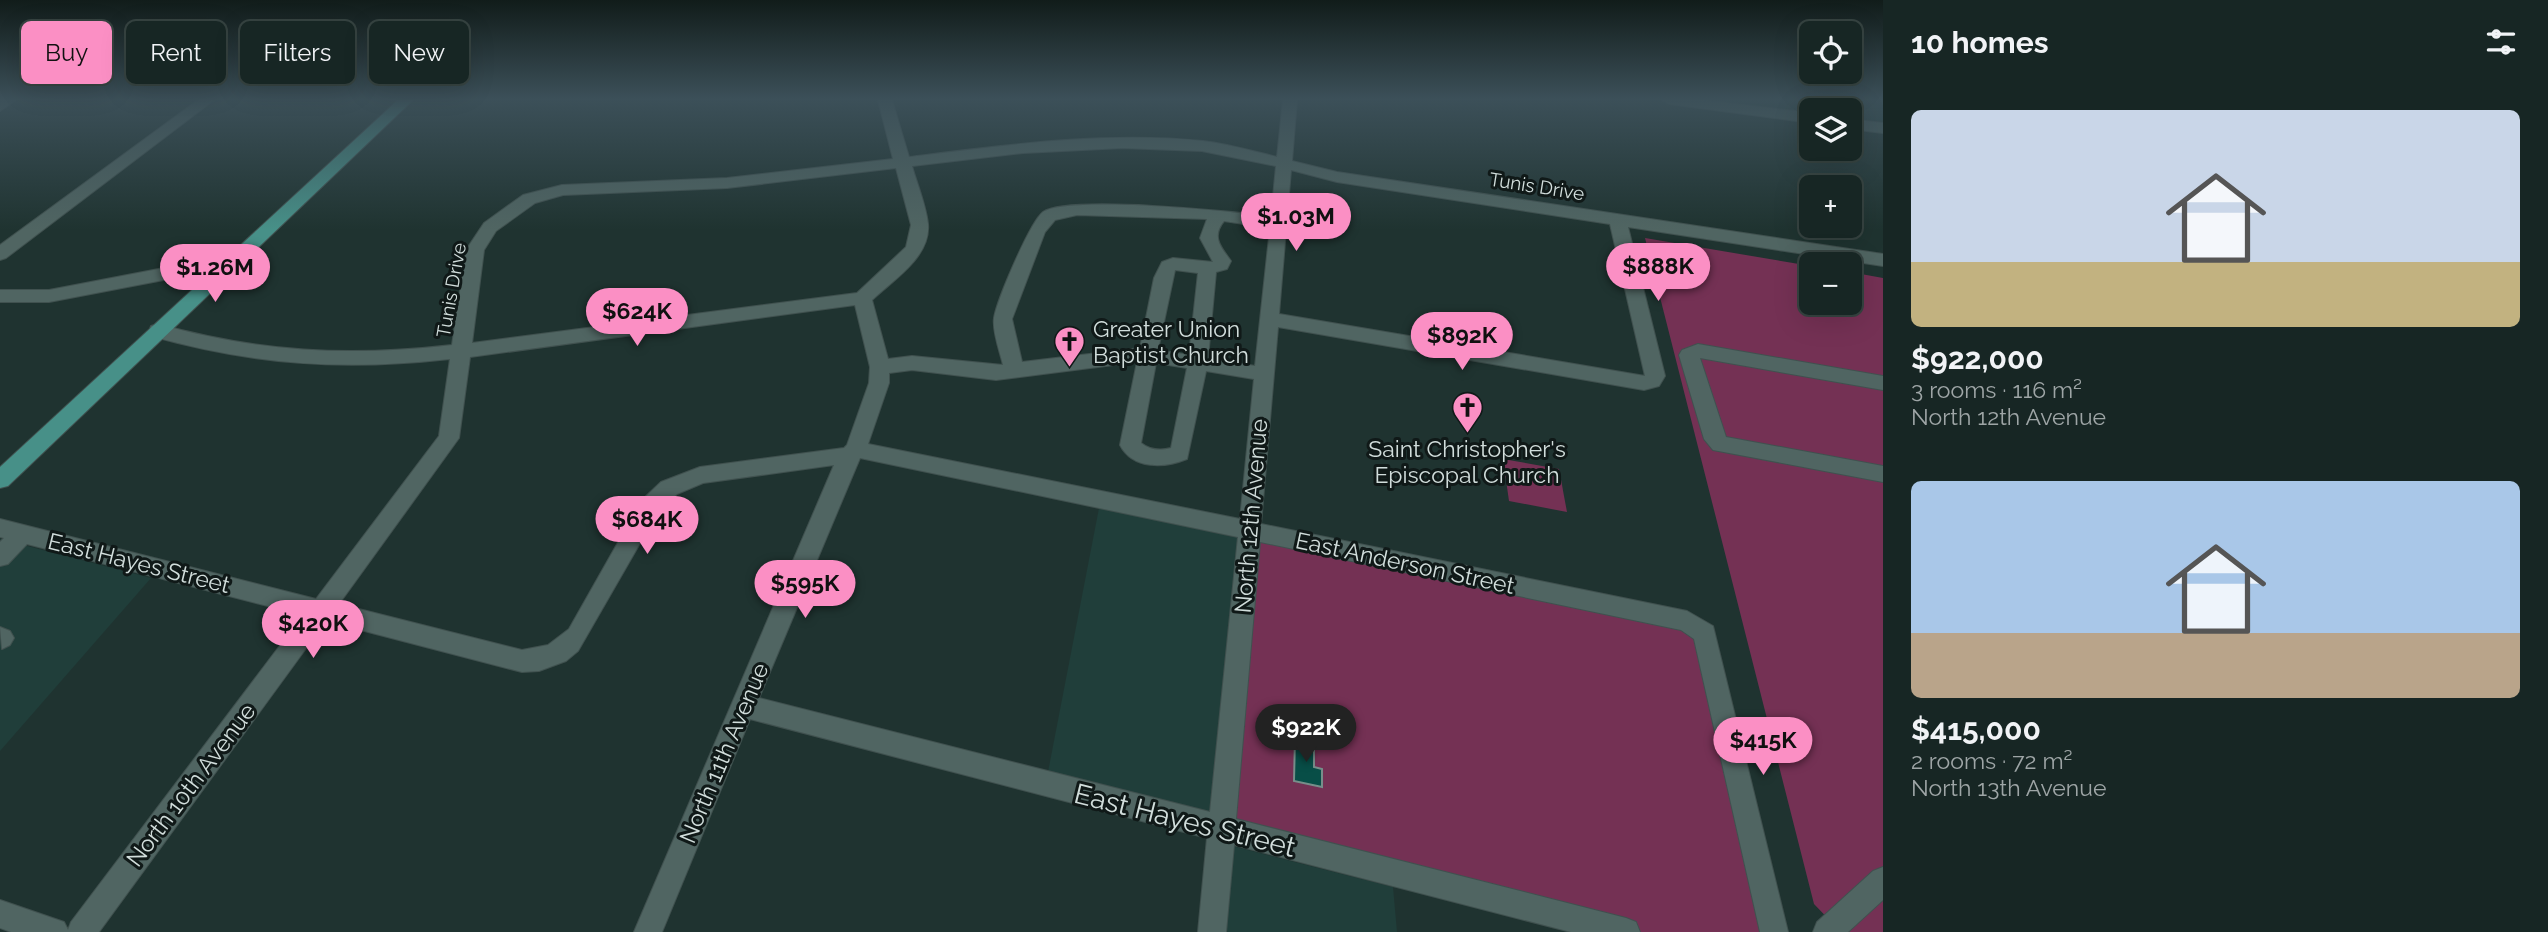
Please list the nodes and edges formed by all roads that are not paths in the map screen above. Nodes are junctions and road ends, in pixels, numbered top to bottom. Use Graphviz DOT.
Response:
graph roads {
  1 [pos="149,143"];
  2 [pos="359,143"];
  3 [pos="899,143"];
  4 [pos="1286,143"];
  5 [pos="904,161"];
  6 [pos="1284,164"];
  7 [pos="1221,214"];
  8 [pos="1618,220"];
  9 [pos="1279,224"];
  10 [pos="0,254"];
  11 [pos="1883,260"];
  12 [pos="1207,269"];
  13 [pos="202,289"];
  14 [pos="0,296"];
  15 [pos="862,298"];
  16 [pos="1271,319"];
  17 [pos="158,331"];
  18 [pos="461,352"];
  19 [pos="1148,355"];
  20 [pos="1198,363"];
  21 [pos="880,368"];
  22 [pos="1014,371"];
  23 [pos="1264,374"];
  24 [pos="1883,383"];
  25 [pos="852,452"];
  26 [pos="1883,474"];
  27 [pos="0,480"];
  28 [pos="0,528"];
  29 [pos="1250,531"];
  30 [pos="23,533"];
  31 [pos="0,557"];
  32 [pos="322,610"];
  33 [pos="482,652"];
  34 [pos="744,706"];
  35 [pos="1221,829"];
  36 [pos="1883,881"];
  37 [pos="0,914"];
  38 [pos="54,932"];
  39 [pos="81,932"];
  40 [pos="648,932"];
  41 [pos="1212,932"];
  42 [pos="1626,932"];
  43 [pos="1774,932"];
  44 [pos="1827,932"];
  1 -- 10 [label="street"];
  2 -- 13 [label="main road"];
  3 -- 5 [label="street"];
  4 -- 6 [label="street, North 12th Avenue"];
  5 -- 6 [label="street, Tunis Drive"];
  5 -- 15 [label="street"];
  5 -- 18 [label="street, Tunis Drive"];
  6 -- 8 [label="street, Tunis Drive"];
  6 -- 9 [label="street, North 12th Avenue"];
  7 -- 9 [label="street"];
  7 -- 12 [label="street"];
  7 -- 22 [label="street"];
  8 -- 11 [label="street, Tunis Drive"];
  8 -- 16 [label="street"];
  9 -- 16 [label="street, North 12th Avenue"];
  12 -- 19 [label="street"];
  12 -- 20 [label="street"];
  13 -- 14 [label="street"];
  13 -- 17 [label="main road"];
  15 -- 18 [label="street"];
  15 -- 21 [label="street, North 11th Avenue"];
  16 -- 23 [label="street, North 12th Avenue"];
  17 -- 18 [label="street"];
  17 -- 27 [label="main road"];
  18 -- 32 [label="street, North 10th Avenue"];
  19 -- 20 [label="street"];
  19 -- 20 [label="street"];
  19 -- 22 [label="street"];
  20 -- 23 [label="street"];
  21 -- 22 [label="street"];
  21 -- 25 [label="street, North 11th Avenue"];
  23 -- 29 [label="street, North 12th Avenue"];
  24 -- 26 [label="street"];
  25 -- 29 [label="street, East Anderson Street"];
  25 -- 33 [label="street, East Anderson Street"];
  25 -- 34 [label="street, North 11th Avenue"];
  28 -- 30 [label="street, East Hayes Street"];
  29 -- 35 [label="street, North 12th Avenue"];
  29 -- 43 [label="street, East Anderson Street"];
  30 -- 31 [label="street"];
  30 -- 32 [label="street, East Hayes Street"];
  32 -- 33 [label="street, East Hayes Street"];
  32 -- 39 [label="street, North 10th Avenue"];
  34 -- 35 [label="street, East Hayes Street"];
  34 -- 40 [label="street, North 11th Avenue"];
  35 -- 41 [label="street, North 12th Avenue"];
  35 -- 42 [label="street, East Hayes Street"];
  36 -- 44 [label="street"];
  37 -- 38 [label="street"];
}
